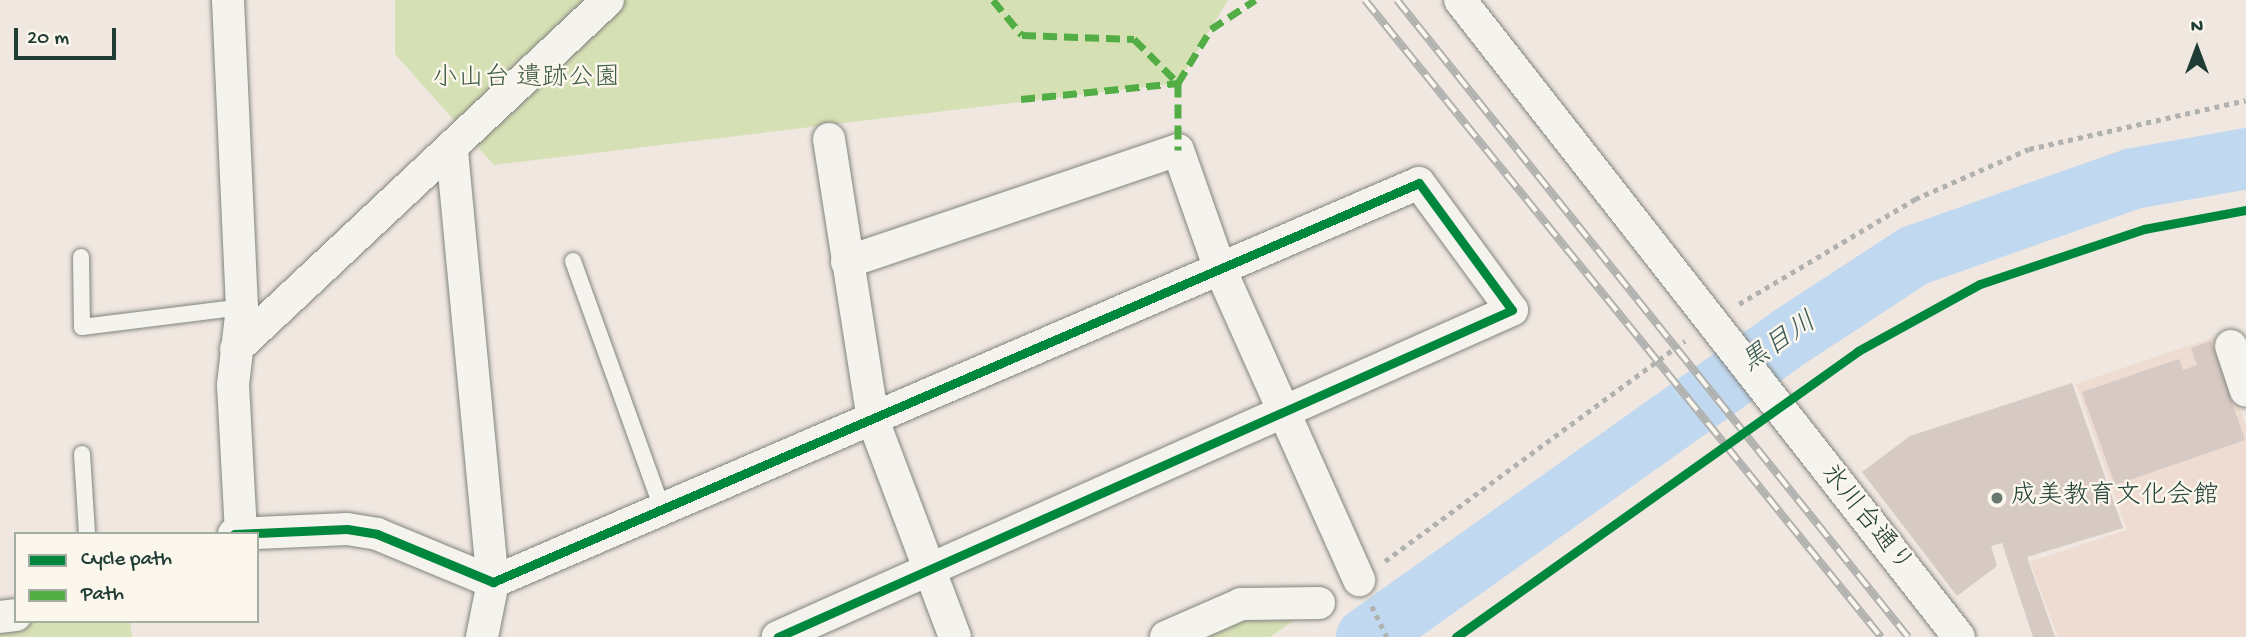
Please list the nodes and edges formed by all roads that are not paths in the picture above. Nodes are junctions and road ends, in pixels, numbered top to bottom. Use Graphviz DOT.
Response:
graph roads {
  1 [pos="228,0"];
  2 [pos="608,0"];
  3 [pos="1460,0"];
  4 [pos="830,139"];
  5 [pos="452,151"];
  6 [pos="81,257"];
  7 [pos="573,261"];
  8 [pos="848,262"];
  9 [pos="1220,269"];
  10 [pos="242,307"];
  11 [pos="2231,346"];
  12 [pos="236,349"];
  13 [pos="2246,391"];
  14 [pos="1285,414"];
  15 [pos="873,420"];
  16 [pos="82,454"];
  17 [pos="663,511"];
  18 [pos="87,532"];
  19 [pos="238,532"];
  20 [pos="259,532"];
  21 [pos="929,572"];
  22 [pos="1359,580"];
  23 [pos="493,582"];
  24 [pos="1319,603"];
  25 [pos="482,637"];
  26 [pos="778,637"];
  27 [pos="955,637"];
  28 [pos="1166,637"];
  29 [pos="1959,637"];
  1 -- 10 [label="street"];
  2 -- 5 [label="street"];
  3 -- 29 [label="street, 氷川台通り"];
  4 -- 8 [label="street"];
  5 -- 12 [label="street"];
  5 -- 23 [label="street"];
  6 -- 10 [label="lane"];
  7 -- 17 [label="lane"];
  8 -- 9 [label="street"];
  8 -- 15 [label="street"];
  9 -- 14 [label="street"];
  9 -- 14 [label="street"];
  9 -- 15 [label="street"];
  10 -- 12 [label="street"];
  11 -- 13 [label="street"];
  12 -- 19 [label="street"];
  14 -- 21 [label="street"];
  14 -- 22 [label="street"];
  15 -- 17 [label="street"];
  15 -- 21 [label="street"];
  16 -- 18 [label="lane"];
  17 -- 23 [label="street"];
  20 -- 23 [label="street"];
  21 -- 26 [label="street"];
  21 -- 27 [label="street"];
  23 -- 25 [label="street"];
  24 -- 28 [label="street"];
}
